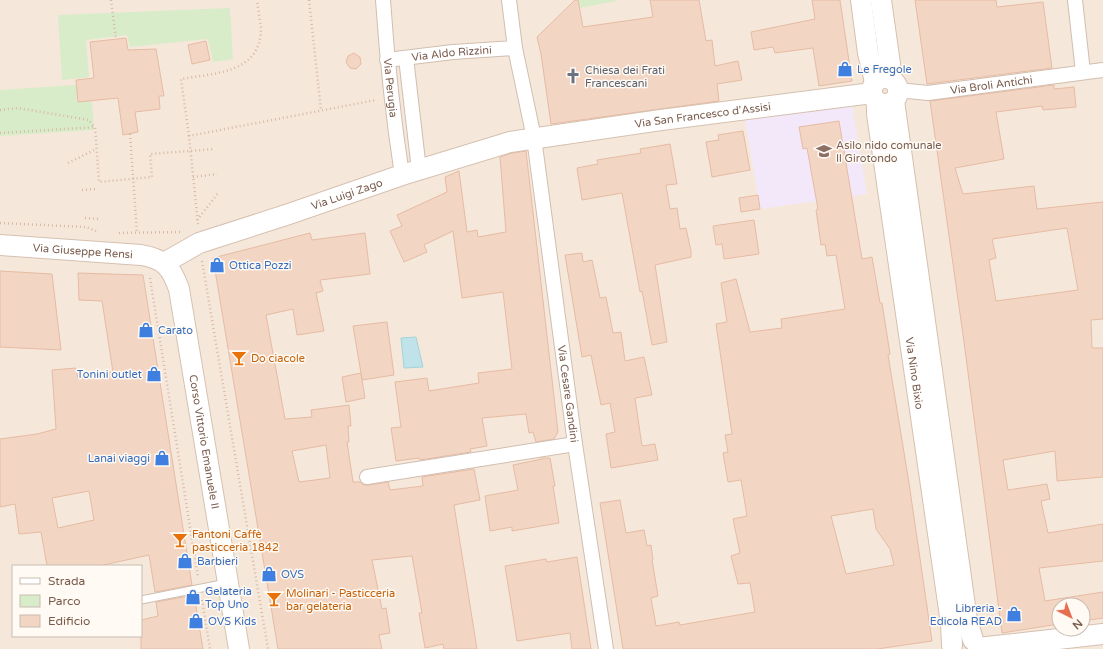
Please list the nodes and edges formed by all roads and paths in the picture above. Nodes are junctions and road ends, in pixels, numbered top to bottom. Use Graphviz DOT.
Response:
graph roads {
  1 [pos="111,0"];
  2 [pos="257,0"];
  3 [pos="309,0"];
  4 [pos="383,0"];
  5 [pos="509,0"];
  6 [pos="861,0"];
  7 [pos="881,0"];
  8 [pos="1075,0"];
  9 [pos="116,39"];
  10 [pos="515,48"];
  11 [pos="406,58"];
  12 [pos="387,60"];
  13 [pos="1103,70"];
  14 [pos="1083,72"];
  15 [pos="884,91"];
  16 [pos="382,99"];
  17 [pos="0,110"];
  18 [pos="321,110"];
  19 [pos="95,127"];
  20 [pos="0,133"];
  21 [pos="130,134"];
  22 [pos="189,136"];
  23 [pos="534,138"];
  24 [pos="96,149"];
  25 [pos="215,149"];
  26 [pos="191,151"];
  27 [pos="68,163"];
  28 [pos="410,173"];
  29 [pos="217,174"];
  30 [pos="194,177"];
  31 [pos="133,178"];
  32 [pos="96,189"];
  33 [pos="82,190"];
  34 [pos="219,192"];
  35 [pos="85,218"];
  36 [pos="99,219"];
  37 [pos="197,220"];
  38 [pos="0,223"];
  39 [pos="183,232"];
  40 [pos="101,233"];
  41 [pos="115,233"];
  42 [pos="137,233"];
  43 [pos="198,234"];
  44 [pos="0,245"];
  45 [pos="164,263"];
  46 [pos="151,279"];
  47 [pos="575,444"];
  48 [pos="367,477"];
  49 [pos="228,583"];
  50 [pos="200,589"];
  51 [pos="142,600"];
  52 [pos="1103,634"];
  53 [pos="977,646"];
  54 [pos="951,647"];
  55 [pos="210,649"];
  56 [pos="239,649"];
  57 [pos="268,649"];
  58 [pos="606,649"];
  1 -- 9 [label="path"];
  2 -- 22 [label="path"];
  3 -- 18 [label="path"];
  4 -- 12 [label="street, Via Perugia"];
  5 -- 10 [label="street"];
  6 -- 15 [label="street, Via Nino Bixio"];
  7 -- 15 [label="street, Via Nino Bixio"];
  8 -- 14 [label="street"];
  10 -- 11 [label="street, Via Aldo Rizzini"];
  10 -- 23 [label="street"];
  11 -- 12 [label="street, Via Aldo Rizzini"];
  11 -- 28 [label="street, Via Perugia"];
  12 -- 28 [label="street, Via Perugia"];
  13 -- 14 [label="street, Via Broli Antichi"];
  14 -- 15 [label="street, Via Broli Antichi"];
  15 -- 23 [label="street, Via San Francesco d'Assisi"];
  15 -- 53 [label="street, Via Nino Bixio"];
  15 -- 54 [label="street, Via Nino Bixio"];
  16 -- 18 [label="path"];
  17 -- 19 [label="path"];
  18 -- 22 [label="path"];
  19 -- 20 [label="path"];
  19 -- 24 [label="path"];
  21 -- 31 [label="path"];
  22 -- 26 [label="path"];
  23 -- 28 [label="street, Via Luigi Zago"];
  23 -- 47 [label="street, Via Cesare Gandini"];
  24 -- 27 [label="path"];
  24 -- 31 [label="path"];
  25 -- 26 [label="path"];
  26 -- 30 [label="path"];
  26 -- 31 [label="path"];
  28 -- 43 [label="street, Via Luigi Zago"];
  29 -- 30 [label="path"];
  30 -- 37 [label="path"];
  31 -- 42 [label="path"];
  32 -- 33 [label="path"];
  34 -- 37 [label="path"];
  35 -- 36 [label="path"];
  37 -- 43 [label="path"];
  38 -- 40 [label="path"];
  39 -- 42 [label="path"];
  41 -- 42 [label="path"];
  43 -- 45 [label="street, Via Luigi Zago"];
  43 -- 57 [label="path"];
  44 -- 45 [label="street, Via Giuseppe Rensi"];
  45 -- 49 [label="street, Corso Vittorio Emanuele II"];
  46 -- 50 [label="path"];
  47 -- 48 [label="street"];
  47 -- 58 [label="street, Via Cesare Gandini"];
  49 -- 50 [label="lane"];
  49 -- 56 [label="street, Corso Vittorio Emanuele II"];
  50 -- 51 [label="lane"];
  50 -- 55 [label="path"];
  52 -- 53 [label="street"];
  53 -- 54 [label="street, Via Nino Bixio"];
}
